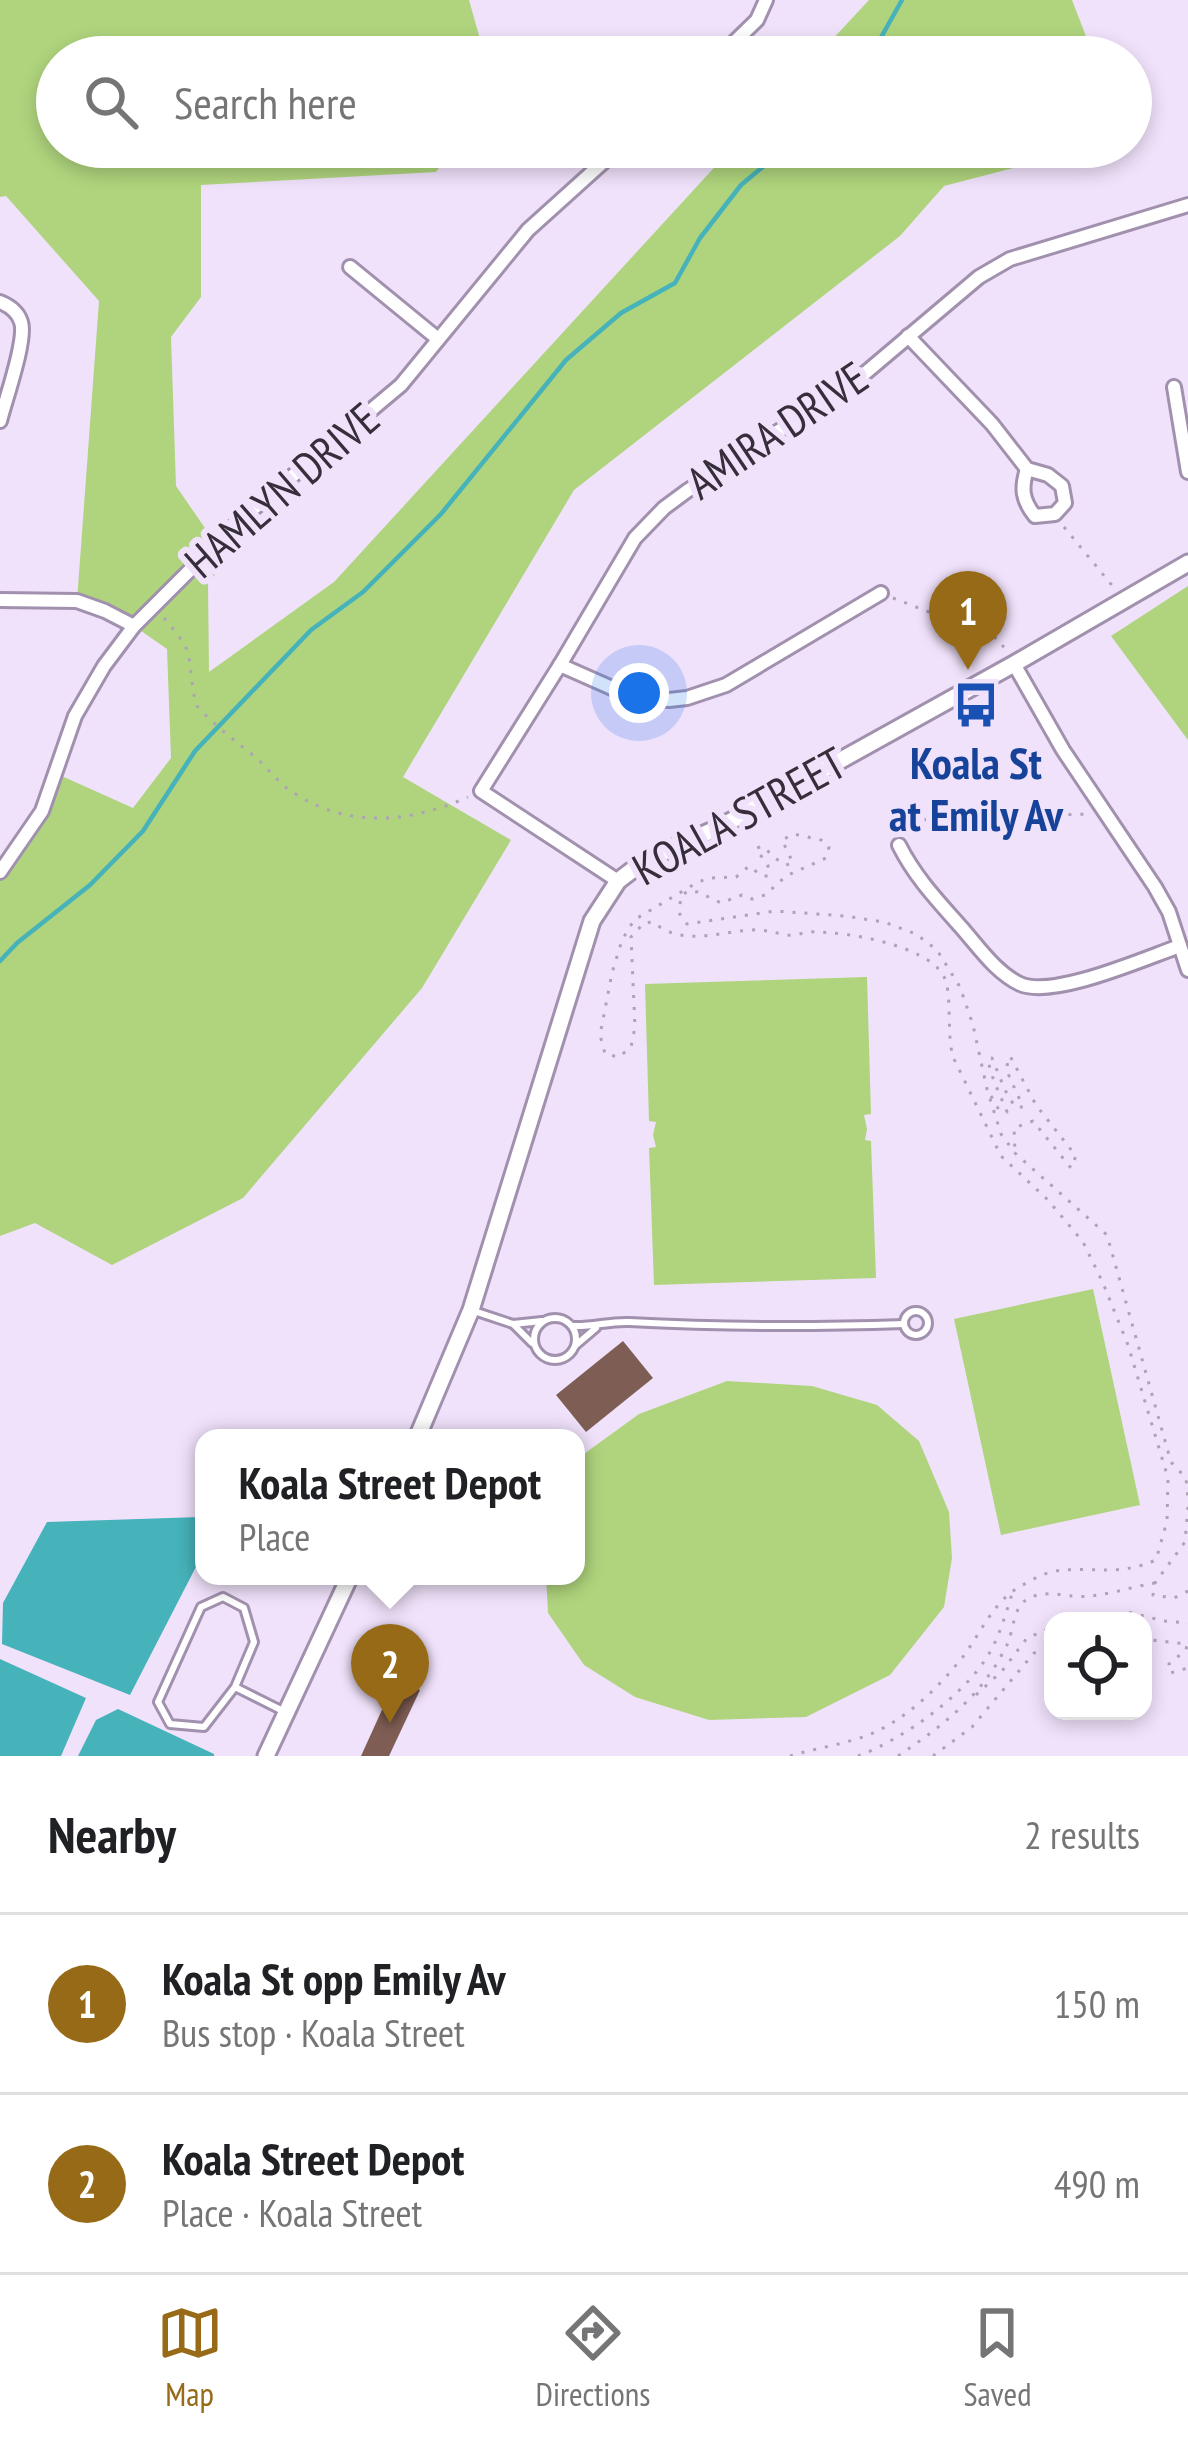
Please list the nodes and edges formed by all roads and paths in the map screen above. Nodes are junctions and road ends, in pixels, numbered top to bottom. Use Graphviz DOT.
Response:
graph roads {
  1 [pos="766,0"];
  2 [pos="741,36"];
  3 [pos="597,168"];
  4 [pos="1188,205"];
  5 [pos="350,267"];
  6 [pos="0,302"];
  7 [pos="908,336"];
  8 [pos="438,339"];
  9 [pos="1174,387"];
  10 [pos="0,422"];
  11 [pos="1027,469"];
  12 [pos="1188,472"];
  13 [pos="1055,514"];
  14 [pos="1188,562"];
  15 [pos="881,593"];
  16 [pos="0,600"];
  17 [pos="1121,602"];
  18 [pos="154,606"];
  19 [pos="134,626"];
  20 [pos="1014,664"];
  21 [pos="560,665"];
  22 [pos="481,791"];
  23 [pos="1104,814"];
  24 [pos="899,845"];
  25 [pos="0,872"];
  26 [pos="618,880"];
  27 [pos="1180,946"];
  28 [pos="1188,970"];
  29 [pos="987,1089"];
  30 [pos="1016,1153"];
  31 [pos="471,1310"];
  32 [pos="542,1322"];
  33 [pos="513,1324"];
  34 [pos="904,1324"];
  35 [pos="573,1326"];
  36 [pos="596,1328"];
  37 [pos="535,1346"];
  38 [pos="575,1346"];
  39 [pos="421,1429"];
  40 [pos="1188,1504"];
  41 [pos="1156,1583"];
  42 [pos="346,1585"];
  43 [pos="1013,1591"];
  44 [pos="1188,1592"];
  45 [pos="1152,1619"];
  46 [pos="1188,1623"];
  47 [pos="1044,1631"];
  48 [pos="1152,1640"];
  49 [pos="1044,1651"];
  50 [pos="1188,1668"];
  51 [pos="236,1687"];
  52 [pos="966,1704"];
  53 [pos="286,1713"];
  54 [pos="266,1756"];
  55 [pos="790,1756"];
  56 [pos="858,1756"];
  57 [pos="898,1756"];
  58 [pos="933,1756"];
  1 -- 2 [label="street"];
  3 -- 8 [label="street, HAMLYN DRIVE"];
  4 -- 7 [label="street, AMIRA DRIVE"];
  5 -- 8 [label="street"];
  6 -- 10 [label="street"];
  7 -- 11 [label="street"];
  7 -- 21 [label="street, AMIRA DRIVE"];
  8 -- 18 [label="street, HAMLYN DRIVE"];
  9 -- 12 [label="street"];
  11 -- 13 [label="street"];
  11 -- 13 [label="street"];
  13 -- 17 [label="path"];
  14 -- 17 [label="street, KOALA STREET"];
  15 -- 20 [label="path"];
  15 -- 21 [label="street"];
  16 -- 19 [label="street"];
  17 -- 20 [label="street, KOALA STREET"];
  18 -- 19 [label="street, HAMLYN DRIVE"];
  18 -- 22 [label="path"];
  19 -- 25 [label="street, HAMLYN DRIVE"];
  20 -- 23 [label="street"];
  20 -- 26 [label="street, KOALA STREET"];
  21 -- 22 [label="street, AMIRA DRIVE"];
  22 -- 26 [label="street"];
  23 -- 24 [label="path"];
  23 -- 27 [label="street"];
  24 -- 27 [label="street"];
  26 -- 31 [label="street, KOALA STREET"];
  27 -- 28 [label="street"];
  29 -- 30 [label="path"];
  29 -- 30 [label="path"];
  29 -- 43 [label="path"];
  30 -- 40 [label="path"];
  31 -- 33 [label="lane"];
  31 -- 39 [label="street, KOALA STREET"];
  32 -- 33 [label="lane"];
  32 -- 35 [label="lane"];
  32 -- 37 [label="lane"];
  33 -- 37 [label="lane"];
  34 -- 34 [label="lane"];
  34 -- 36 [label="lane"];
  35 -- 36 [label="lane"];
  35 -- 38 [label="lane"];
  36 -- 38 [label="lane"];
  37 -- 38 [label="lane"];
  40 -- 41 [label="path"];
  41 -- 44 [label="path"];
  41 -- 52 [label="path"];
  42 -- 53 [label="street"];
  43 -- 55 [label="path"];
  43 -- 56 [label="path"];
  45 -- 46 [label="path"];
  47 -- 52 [label="path"];
  48 -- 50 [label="path"];
  49 -- 58 [label="path"];
  51 -- 51 [label="lane"];
  51 -- 53 [label="lane"];
  52 -- 57 [label="path"];
  53 -- 54 [label="street"];
}
